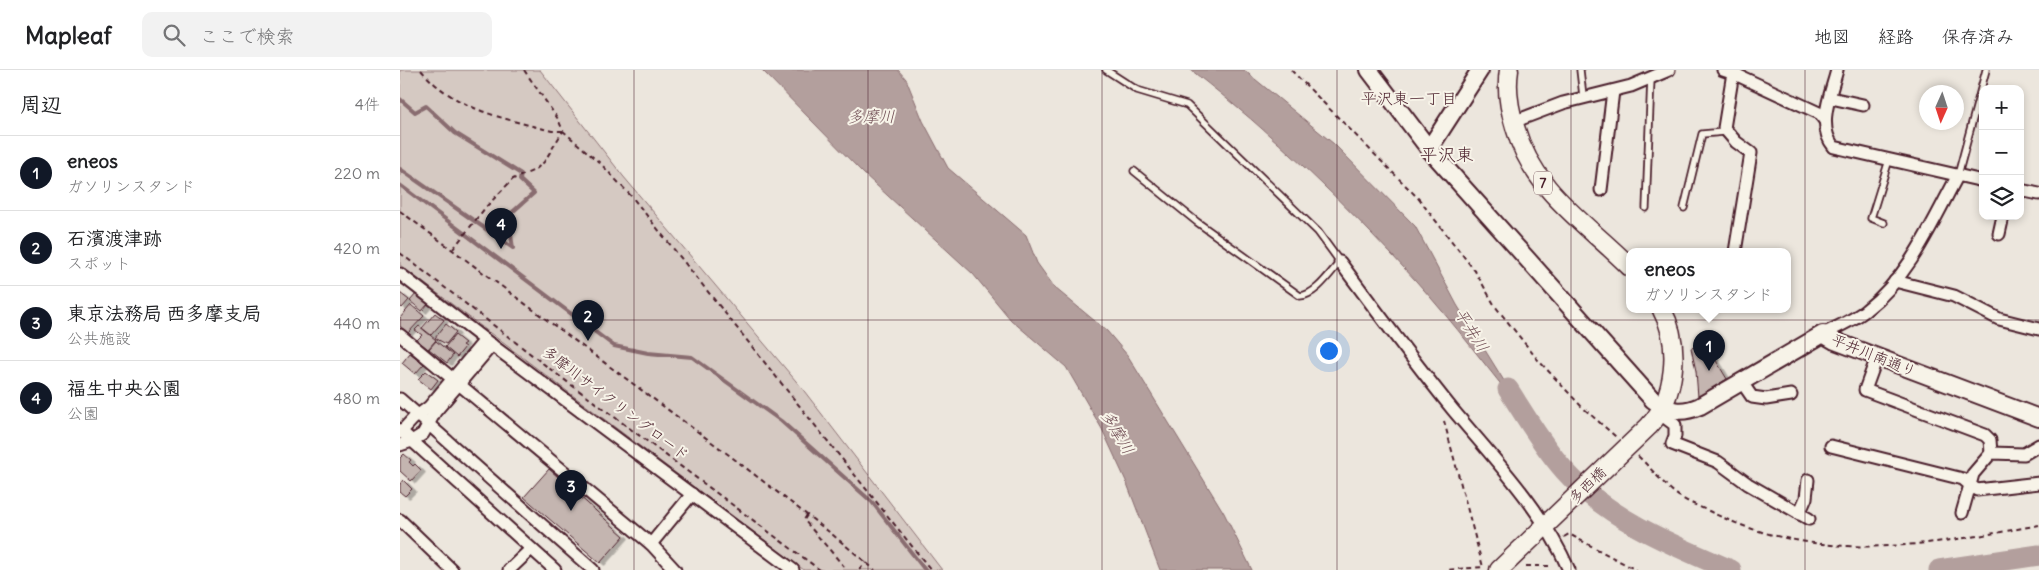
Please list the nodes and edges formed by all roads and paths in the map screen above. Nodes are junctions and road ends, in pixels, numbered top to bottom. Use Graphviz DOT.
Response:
graph roads {
  1 [pos="421,70"];
  2 [pos="524,70"];
  3 [pos="1106,70"];
  4 [pos="1291,70"];
  5 [pos="1369,70"];
  6 [pos="1480,70"];
  7 [pos="1509,70"];
  8 [pos="1580,70"];
  9 [pos="1669,70"];
  10 [pos="1723,70"];
  11 [pos="1838,70"];
  12 [pos="1986,70"];
  13 [pos="1737,72"];
  14 [pos="1651,78"];
  15 [pos="1613,91"];
  16 [pos="1583,96"];
  17 [pos="1831,98"];
  18 [pos="1863,106"];
  19 [pos="1825,121"];
  20 [pos="1513,122"];
  21 [pos="1724,128"];
  22 [pos="563,131"];
  23 [pos="1429,149"];
  24 [pos="1889,160"];
  25 [pos="1134,171"];
  26 [pos="1958,175"];
  27 [pos="1979,180"];
  28 [pos="1601,190"];
  29 [pos="2024,191"];
  30 [pos="2039,194"];
  31 [pos="1646,208"];
  32 [pos="1684,208"];
  33 [pos="400,211"];
  34 [pos="2002,220"];
  35 [pos="1884,223"];
  36 [pos="1999,234"];
  37 [pos="1735,248"];
  38 [pos="452,250"];
  39 [pos="400,253"];
  40 [pos="1340,262"];
  41 [pos="1626,263"];
  42 [pos="400,274"];
  43 [pos="1895,281"];
  44 [pos="1663,313"];
  45 [pos="2039,329"];
  46 [pos="1823,334"];
  47 [pos="400,335"];
  48 [pos="488,342"];
  49 [pos="1877,357"];
  50 [pos="455,381"];
  51 [pos="1741,381"];
  52 [pos="1791,395"];
  53 [pos="400,399"];
  54 [pos="1661,410"];
  55 [pos="419,415"];
  56 [pos="2039,418"];
  57 [pos="1444,420"];
  58 [pos="429,425"];
  59 [pos="400,431"];
  60 [pos="412,442"];
  61 [pos="400,445"];
  62 [pos="1831,446"];
  63 [pos="2038,446"];
  64 [pos="1626,447"];
  65 [pos="1991,452"];
  66 [pos="1808,480"];
  67 [pos="2039,483"];
  68 [pos="1970,485"];
  69 [pos="692,494"];
  70 [pos="1962,513"];
  71 [pos="808,515"];
  72 [pos="400,520"];
  73 [pos="1547,524"];
  74 [pos="2039,525"];
  75 [pos="1555,541"];
  76 [pos="651,544"];
  77 [pos="531,549"];
  78 [pos="866,562"];
  79 [pos="1567,565"];
  80 [pos="1524,566"];
  81 [pos="452,570"];
  82 [pos="509,570"];
  83 [pos="554,570"];
  84 [pos="593,570"];
  85 [pos="676,570"];
  86 [pos="793,570"];
  87 [pos="820,570"];
  88 [pos="847,570"];
  89 [pos="859,570"];
  90 [pos="875,570"];
  91 [pos="931,570"];
  92 [pos="1446,570"];
  93 [pos="1500,570"];
  94 [pos="1636,570"];
  1 -- 22 [label="path"];
  2 -- 22 [label="path"];
  3 -- 40 [label="lane"];
  4 -- 64 [label="path"];
  5 -- 23 [label="street"];
  6 -- 23 [label="street"];
  7 -- 20 [label="main road, 7"];
  8 -- 16 [label="lane"];
  9 -- 14 [label="street"];
  10 -- 13 [label="street"];
  11 -- 17 [label="street"];
  12 -- 26 [label="lane"];
  13 -- 19 [label="street"];
  13 -- 21 [label="street"];
  14 -- 15 [label="street"];
  14 -- 31 [label="lane"];
  15 -- 16 [label="street"];
  15 -- 28 [label="street"];
  16 -- 20 [label="street"];
  17 -- 18 [label="street"];
  17 -- 19 [label="street"];
  19 -- 24 [label="street"];
  20 -- 41 [label="main road, 7"];
  21 -- 32 [label="lane"];
  21 -- 37 [label="street"];
  22 -- 38 [label="path"];
  22 -- 91 [label="path"];
  23 -- 54 [label="street"];
  24 -- 26 [label="street"];
  24 -- 35 [label="lane"];
  25 -- 40 [label="lane"];
  26 -- 27 [label="street"];
  26 -- 43 [label="street"];
  29 -- 30 [label="street"];
  33 -- 38 [label="path"];
  34 -- 36 [label="street"];
  38 -- 71 [label="path"];
  39 -- 87 [label="path, 多摩川サイクリングロード"];
  40 -- 73 [label="street"];
  42 -- 48 [label="street"];
  43 -- 45 [label="street"];
  43 -- 46 [label="street"];
  44 -- 54 [label="main road"];
  46 -- 49 [label="street, 平井川南通り"];
  46 -- 51 [label="street, 平井川南通り"];
  47 -- 50 [label="street"];
  48 -- 50 [label="street"];
  48 -- 69 [label="street"];
  49 -- 56 [label="street, 平井川南通り"];
  49 -- 65 [label="street"];
  50 -- 55 [label="street"];
  50 -- 58 [label="street"];
  50 -- 76 [label="street"];
  51 -- 52 [label="street"];
  51 -- 54 [label="street, 平井川南通り"];
  53 -- 55 [label="street"];
  54 -- 64 [label="main road, 多西橋"];
  54 -- 66 [label="street"];
  55 -- 58 [label="street"];
  55 -- 59 [label="street"];
  57 -- 92 [label="path"];
  58 -- 60 [label="street"];
  58 -- 84 [label="street"];
  59 -- 60 [label="street"];
  60 -- 61 [label="street"];
  60 -- 77 [label="street"];
  62 -- 68 [label="street"];
  63 -- 65 [label="street"];
  64 -- 73 [label="main road, 多西橋"];
  64 -- 74 [label="path"];
  65 -- 68 [label="street"];
  67 -- 68 [label="street"];
  68 -- 70 [label="street"];
  69 -- 76 [label="street"];
  69 -- 86 [label="street"];
  71 -- 78 [label="path"];
  71 -- 88 [label="path"];
  72 -- 81 [label="street"];
  73 -- 75 [label="street"];
  73 -- 93 [label="main road, 多西橋"];
  75 -- 79 [label="street"];
  75 -- 94 [label="path"];
  76 -- 85 [label="street"];
  77 -- 82 [label="street"];
  77 -- 83 [label="street"];
  78 -- 89 [label="path"];
  78 -- 90 [label="path"];
  79 -- 80 [label="path"];
}
